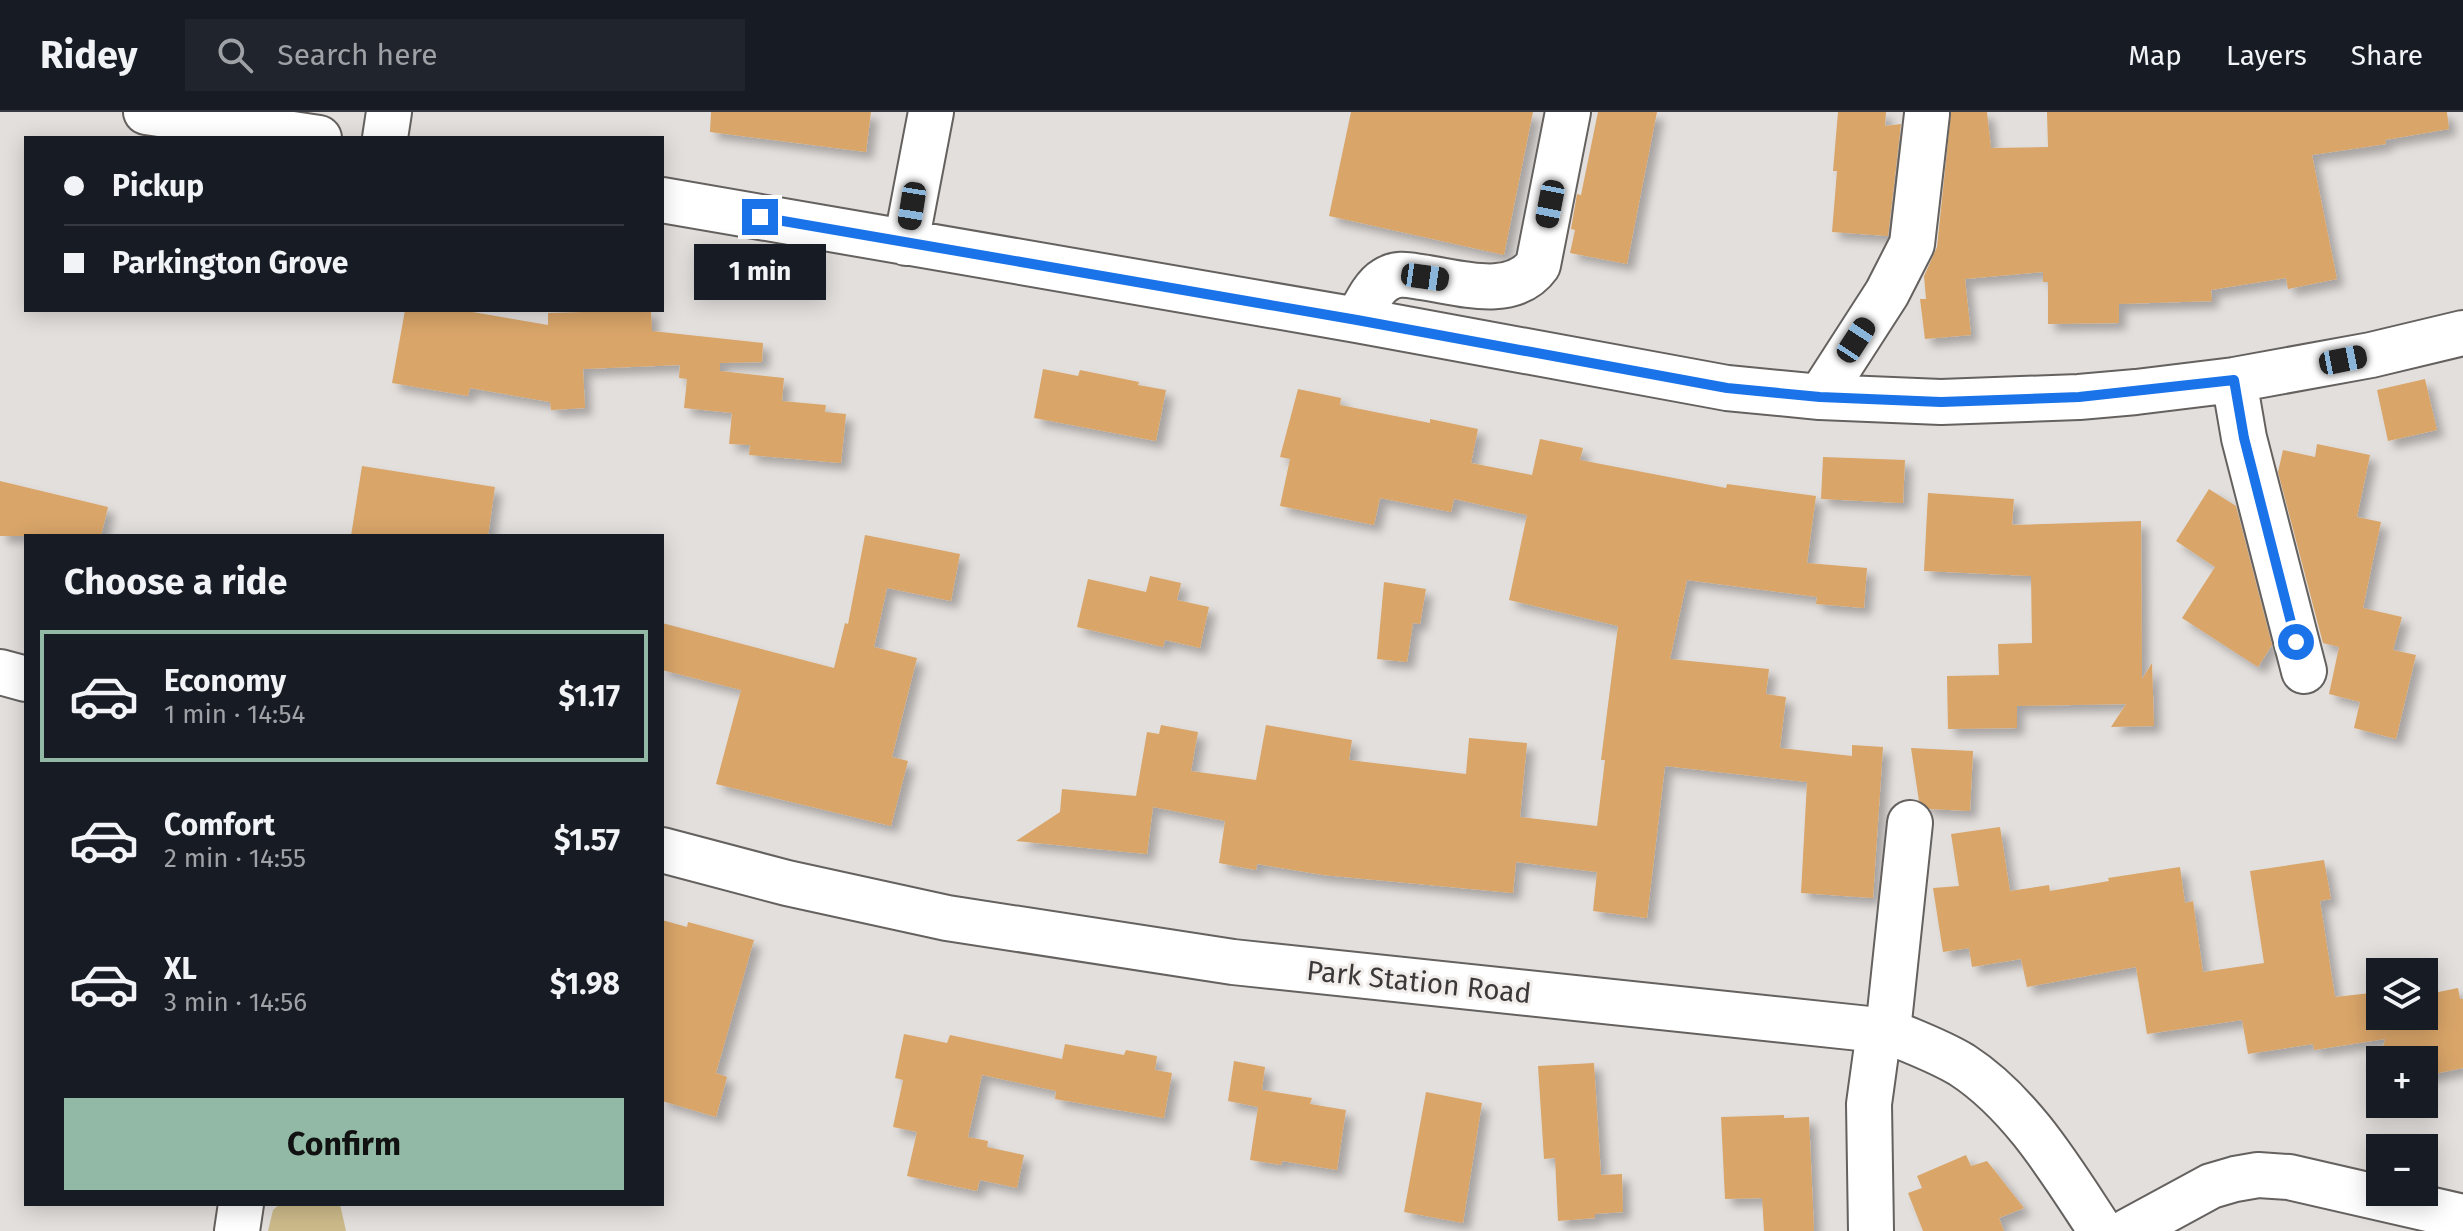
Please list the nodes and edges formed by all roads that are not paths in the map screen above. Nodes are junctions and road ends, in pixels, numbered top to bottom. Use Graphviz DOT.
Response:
graph roads {
  1 [pos="146,112"];
  2 [pos="389,112"];
  3 [pos="931,112"];
  4 [pos="1568,112"];
  5 [pos="1927,114"];
  6 [pos="306,136"];
  7 [pos="385,136"];
  8 [pos="664,200"];
  9 [pos="906,243"];
  10 [pos="1357,320"];
  11 [pos="2463,333"];
  12 [pos="2234,380"];
  13 [pos="1820,397"];
  14 [pos="2304,671"];
  15 [pos="0,672"];
  16 [pos="24,678"];
  17 [pos="1910,823"];
  18 [pos="664,851"];
  19 [pos="1884,1031"];
  20 [pos="241,1206"];
  21 [pos="2463,1217"];
  22 [pos="237,1231"];
  23 [pos="1871,1231"];
  24 [pos="2101,1231"];
  25 [pos="2128,1231"];
  1 -- 6 [label="street"];
  2 -- 7 [label="street"];
  3 -- 9 [label="street"];
  4 -- 10 [label="street"];
  5 -- 13 [label="street"];
  8 -- 9 [label="street"];
  9 -- 10 [label="street"];
  10 -- 13 [label="street"];
  11 -- 12 [label="street"];
  12 -- 13 [label="street"];
  12 -- 14 [label="street"];
  15 -- 16 [label="street"];
  17 -- 19 [label="street"];
  18 -- 19 [label="street, Park Station Road"];
  19 -- 23 [label="street"];
  19 -- 24 [label="street, Park Station Road"];
  20 -- 22 [label="street"];
  21 -- 25 [label="street"];
}
